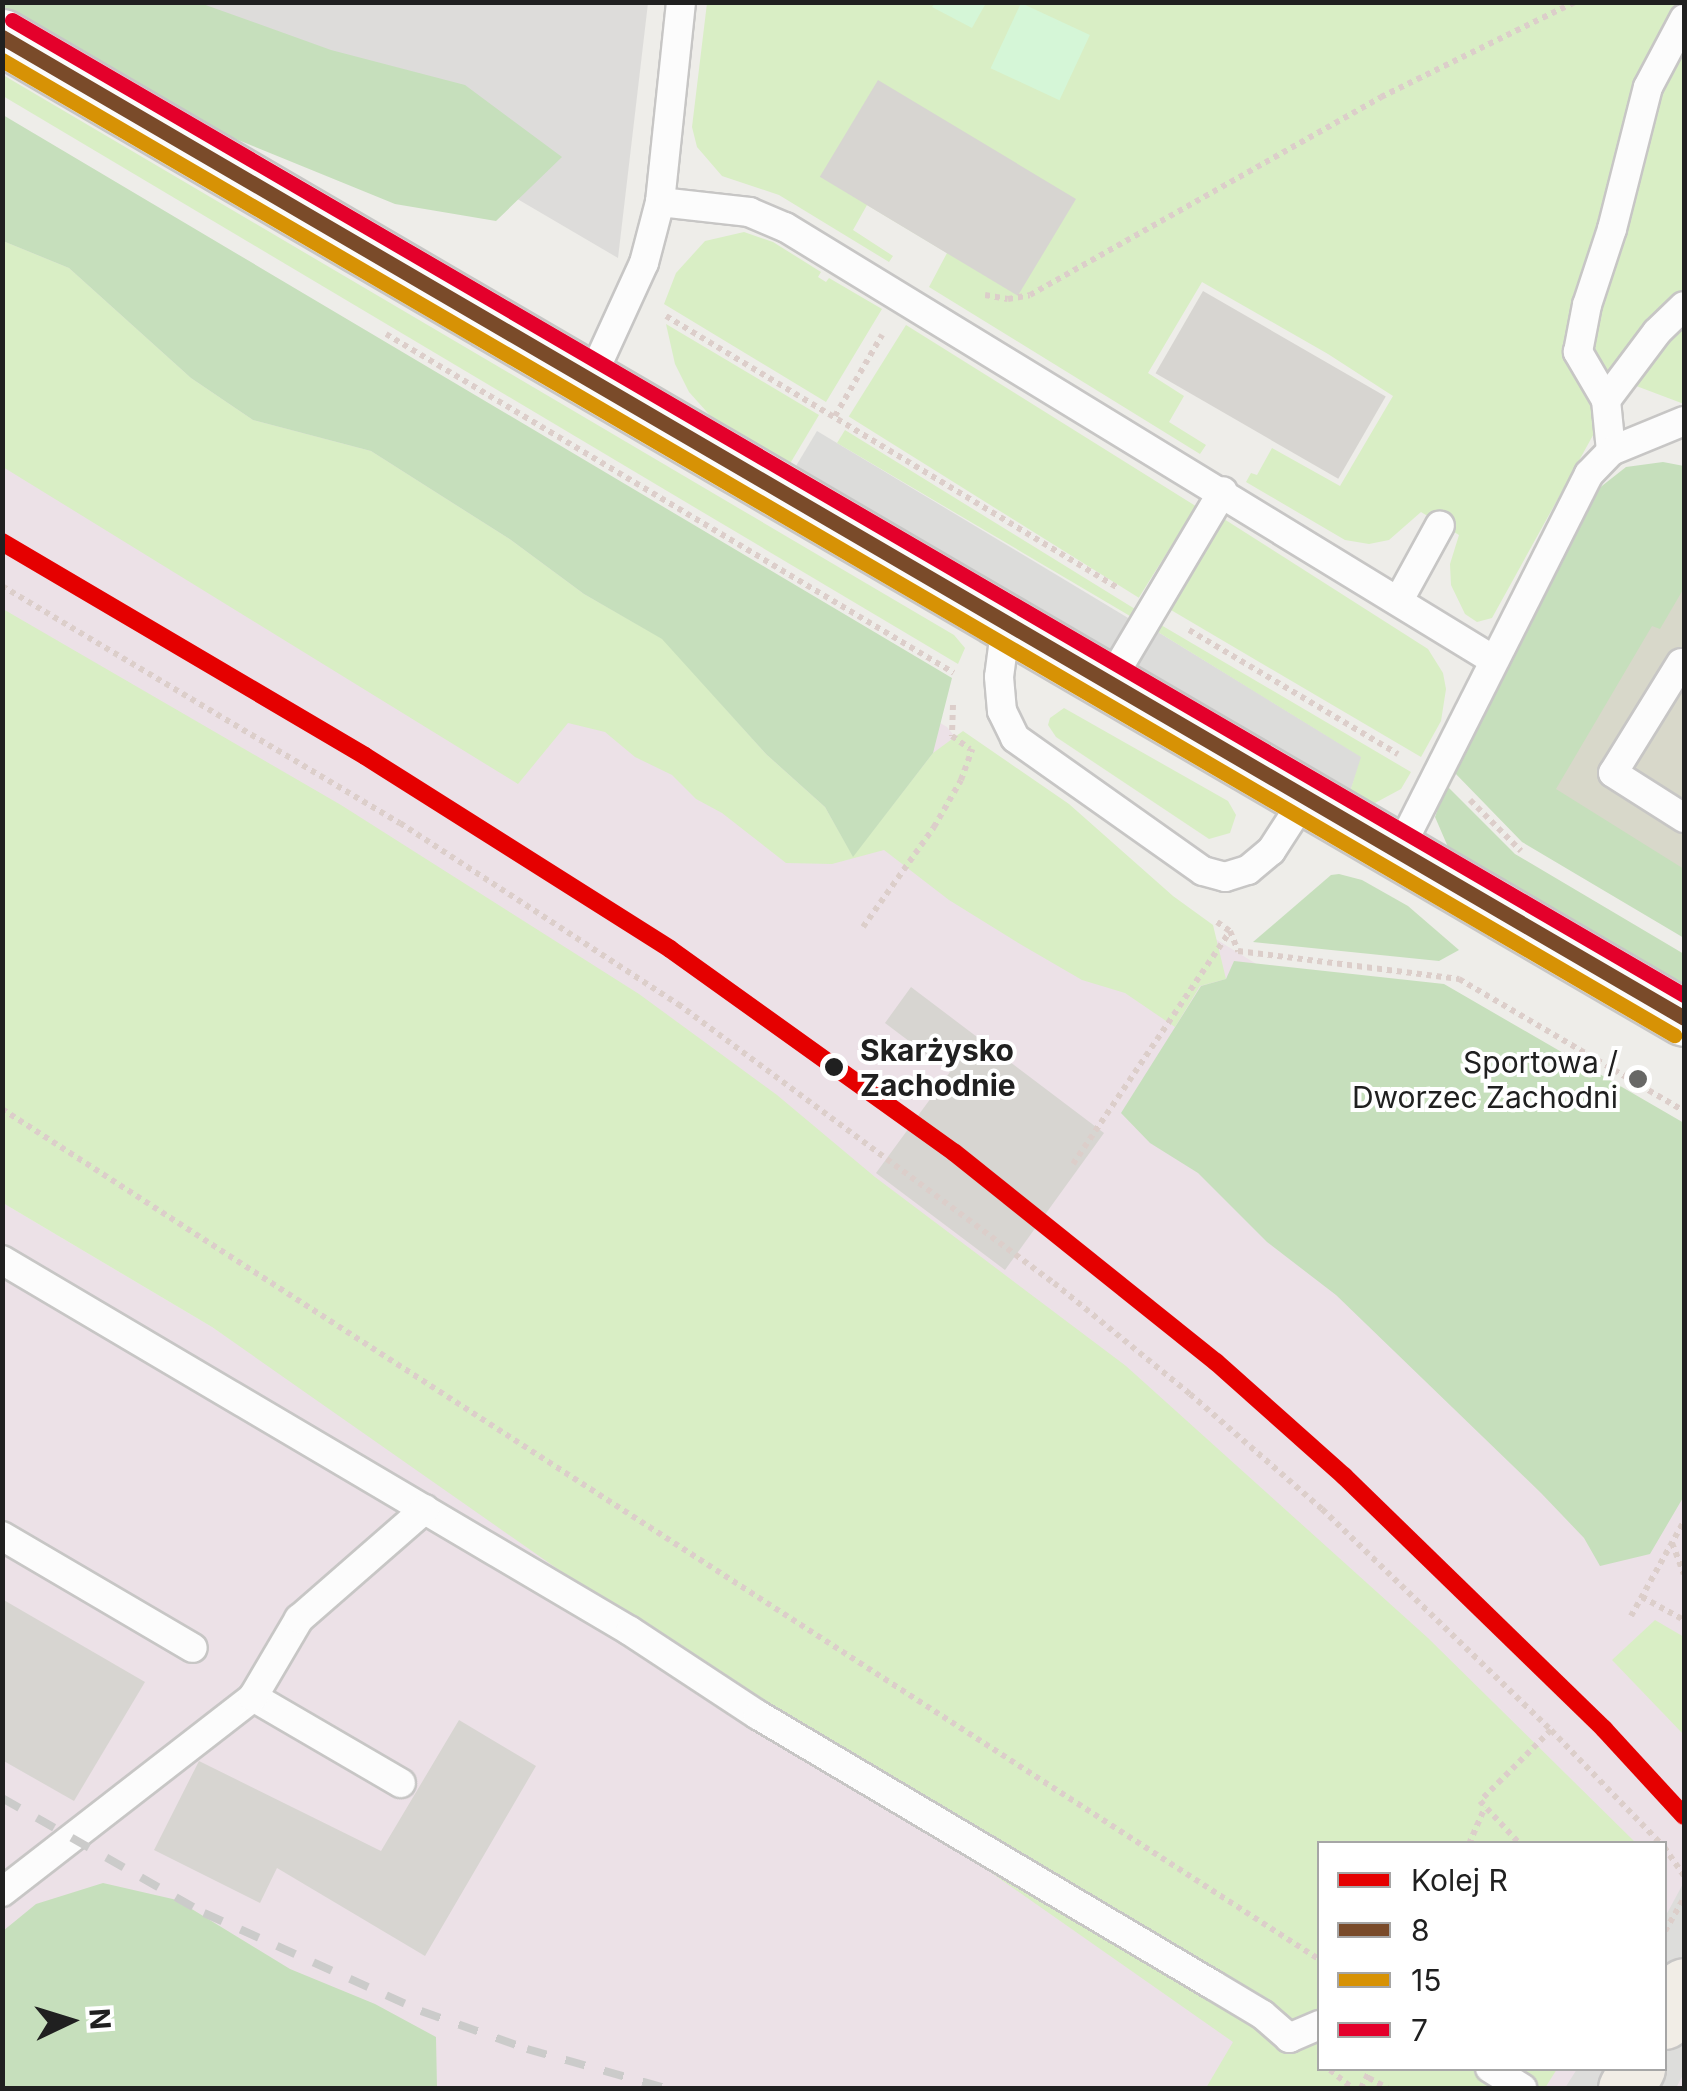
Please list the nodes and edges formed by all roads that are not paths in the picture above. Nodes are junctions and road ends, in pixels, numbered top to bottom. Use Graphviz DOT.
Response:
graph roads {
  1 [pos="681,2"];
  2 [pos="1684,19"];
  3 [pos="2,37"];
  4 [pos="660,202"];
  5 [pos="1684,306"];
  6 [pos="590,382"];
  7 [pos="1606,400"];
  8 [pos="1684,421"];
  9 [pos="1611,451"];
  10 [pos="1223,491"];
  11 [pos="1440,525"];
  12 [pos="1399,600"];
  13 [pos="1006,624"];
  14 [pos="1492,659"];
  15 [pos="1681,662"];
  16 [pos="1110,683"];
  17 [pos="1306,796"];
  18 [pos="1684,818"];
  19 [pos="1399,850"];
  20 [pos="1684,1018"];
  21 [pos="2,1260"];
  22 [pos="425,1509"];
  23 [pos="2,1536"];
  24 [pos="193,1648"];
  25 [pos="253,1697"];
  26 [pos="401,1783"];
  27 [pos="2,1892"];
  28 [pos="1684,1986"];
  29 [pos="1667,2016"];
  30 [pos="1317,2027"];
  31 [pos="1495,2071"];
  32 [pos="1522,2088"];
  1 -- 4 [label="lane"];
  2 -- 7 [label="lane"];
  3 -- 6 [label="street"];
  4 -- 6 [label="lane"];
  4 -- 10 [label="lane"];
  5 -- 7 [label="lane"];
  6 -- 13 [label="street"];
  7 -- 9 [label="lane"];
  8 -- 9 [label="lane"];
  9 -- 14 [label="lane"];
  10 -- 12 [label="lane"];
  10 -- 16 [label="lane"];
  11 -- 12 [label="lane"];
  12 -- 14 [label="lane"];
  13 -- 16 [label="street"];
  13 -- 17 [label="lane"];
  14 -- 19 [label="lane"];
  15 -- 18 [label="lane"];
  16 -- 17 [label="street"];
  17 -- 19 [label="street"];
  19 -- 20 [label="street"];
  21 -- 22 [label="lane"];
  22 -- 25 [label="lane"];
  22 -- 30 [label="lane"];
  23 -- 24 [label="lane"];
  25 -- 26 [label="lane"];
  25 -- 27 [label="lane"];
  28 -- 29 [label="main road"];
  31 -- 32 [label="lane"];
}
